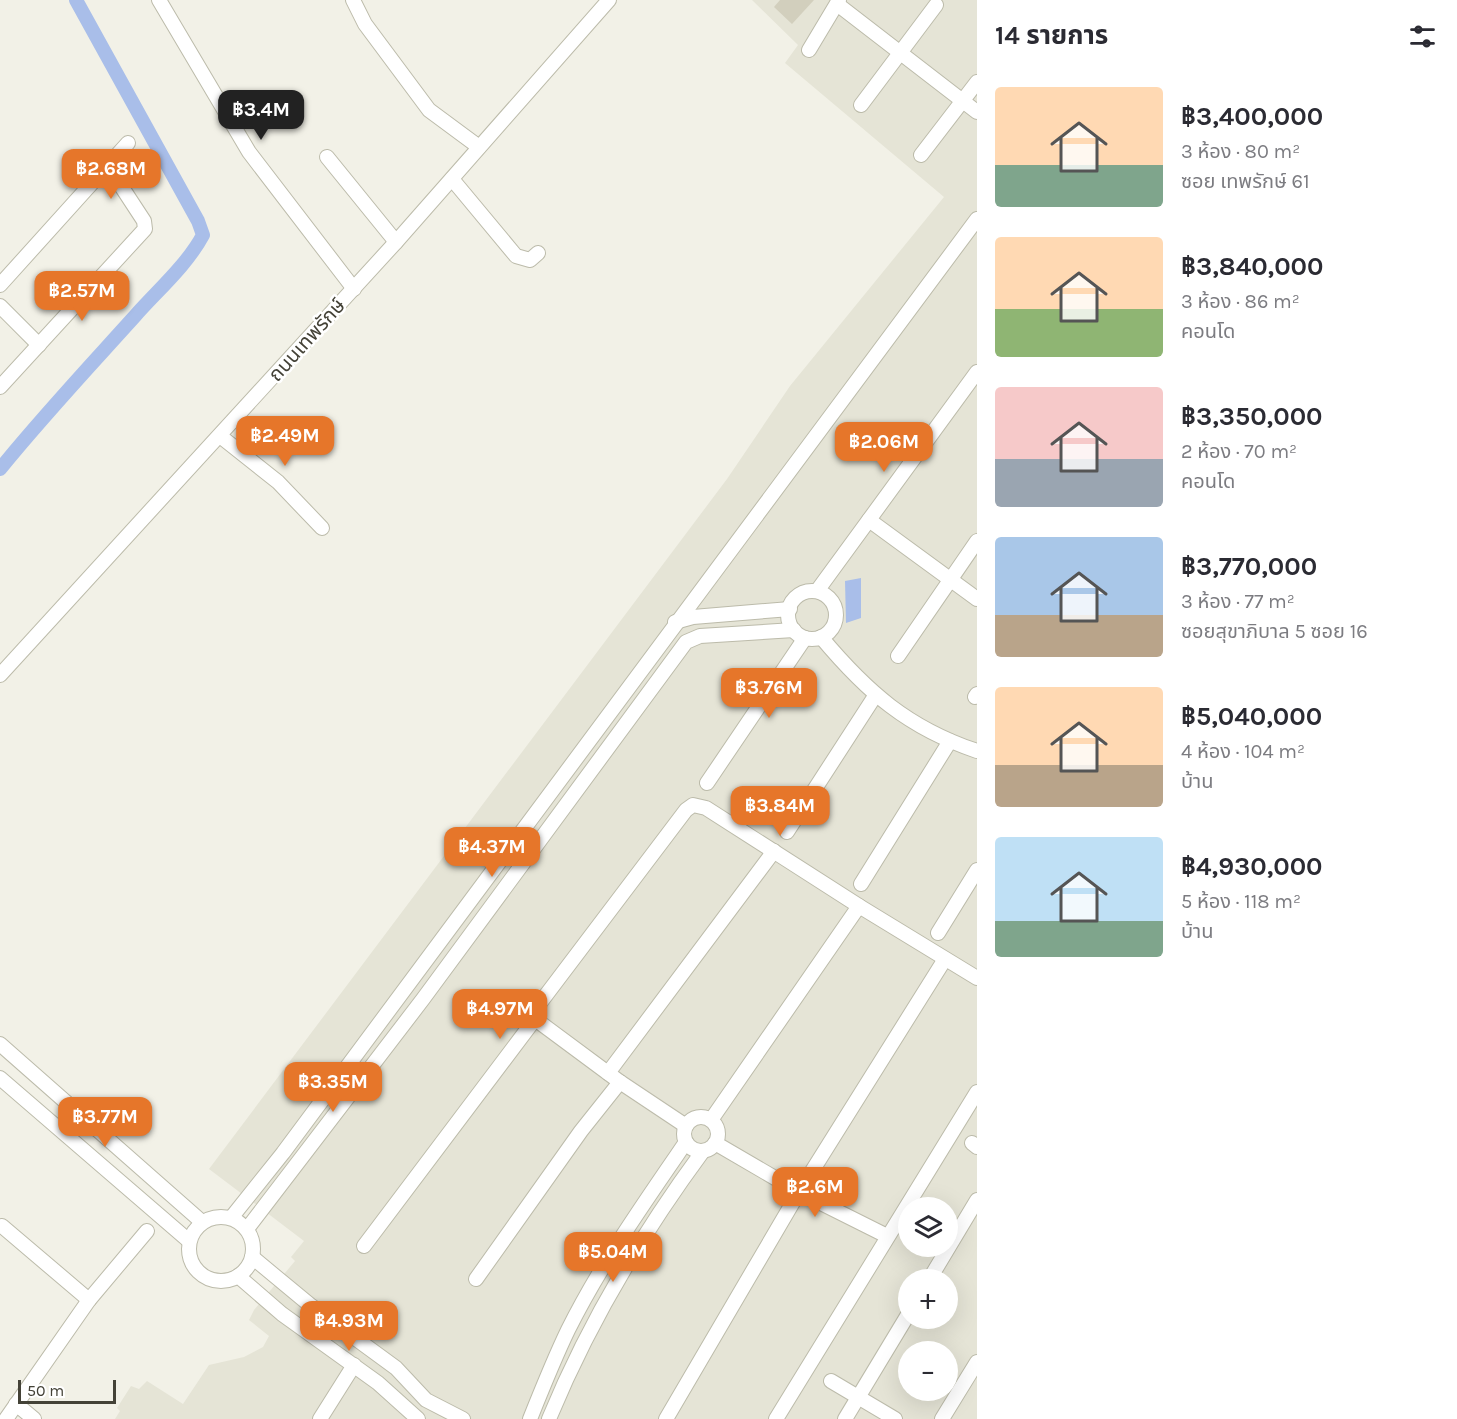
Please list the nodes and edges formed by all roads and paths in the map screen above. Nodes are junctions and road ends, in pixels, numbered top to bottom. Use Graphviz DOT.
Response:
graph roads {
  1 [pos="159,0"];
  2 [pos="353,0"];
  3 [pos="609,0"];
  4 [pos="838,2"];
  5 [pos="936,5"];
  6 [pos="809,50"];
  7 [pos="900,53"];
  8 [pos="977,82"];
  9 [pos="962,101"];
  10 [pos="861,105"];
  11 [pos="977,112"];
  12 [pos="129,143"];
  13 [pos="479,147"];
  14 [pos="921,155"];
  15 [pos="327,157"];
  16 [pos="108,166"];
  17 [pos="452,179"];
  18 [pos="977,219"];
  19 [pos="396,242"];
  20 [pos="538,253"];
  21 [pos="0,285"];
  22 [pos="354,289"];
  23 [pos="0,306"];
  24 [pos="39,345"];
  25 [pos="977,372"];
  26 [pos="0,387"];
  27 [pos="220,436"];
  28 [pos="869,520"];
  29 [pos="322,528"];
  30 [pos="977,541"];
  31 [pos="950,581"];
  32 [pos="817,591"];
  33 [pos="977,599"];
  34 [pos="790,609"];
  35 [pos="675,622"];
  36 [pos="799,634"];
  37 [pos="821,637"];
  38 [pos="686,642"];
  39 [pos="898,656"];
  40 [pos="0,675"];
  41 [pos="874,696"];
  42 [pos="950,741"];
  43 [pos="977,751"];
  44 [pos="707,783"];
  45 [pos="787,832"];
  46 [pos="774,851"];
  47 [pos="977,870"];
  48 [pos="861,884"];
  49 [pos="859,906"];
  50 [pos="938,933"];
  51 [pos="945,958"];
  52 [pos="977,978"];
  53 [pos="406,987"];
  54 [pos="423,999"];
  55 [pos="535,1019"];
  56 [pos="0,1044"];
  57 [pos="608,1074"];
  58 [pos="0,1078"];
  59 [pos="620,1082"];
  60 [pos="977,1092"];
  61 [pos="711,1120"];
  62 [pos="686,1126"];
  63 [pos="686,1142"];
  64 [pos="715,1143"];
  65 [pos="703,1151"];
  66 [pos="284,1153"];
  67 [pos="298,1165"];
  68 [pos="798,1192"];
  69 [pos="977,1200"];
  70 [pos="231,1218"];
  71 [pos="202,1222"];
  72 [pos="2,1226"];
  73 [pos="247,1229"];
  74 [pos="147,1231"];
  75 [pos="887,1236"];
  76 [pos="189,1241"];
  77 [pos="364,1246"];
  78 [pos="252,1257"];
  79 [pos="936,1269"];
  80 [pos="238,1276"];
  81 [pos="476,1279"];
  82 [pos="89,1300"];
  83 [pos="899,1329"];
  84 [pos="977,1362"];
  85 [pos="354,1365"];
  86 [pos="831,1381"];
  87 [pos="858,1396"];
  88 [pos="16,1404"];
  89 [pos="6,1419"];
  90 [pos="34,1419"];
  91 [pos="320,1419"];
  92 [pos="418,1419"];
  93 [pos="463,1419"];
  94 [pos="530,1419"];
  95 [pos="549,1419"];
  96 [pos="666,1419"];
  97 [pos="776,1419"];
  98 [pos="844,1419"];
  99 [pos="896,1419"];
  100 [pos="942,1419"];
  1 -- 22 [label="street"];
  2 -- 13 [label="street"];
  3 -- 13 [label="street, ถนนเทพรักษ์"];
  4 -- 6 [label="street"];
  4 -- 7 [label="street"];
  5 -- 7 [label="street"];
  7 -- 9 [label="street"];
  7 -- 10 [label="street"];
  8 -- 9 [label="street"];
  9 -- 11 [label="street"];
  9 -- 14 [label="street"];
  12 -- 16 [label="street"];
  13 -- 17 [label="street, ถนนเทพรักษ์"];
  15 -- 19 [label="street"];
  16 -- 21 [label="street"];
  16 -- 24 [label="street"];
  17 -- 19 [label="street, ถนนเทพรักษ์"];
  17 -- 20 [label="street"];
  18 -- 35 [label="street"];
  19 -- 22 [label="street, ถนนเทพรักษ์"];
  22 -- 27 [label="street, ถนนเทพรักษ์"];
  23 -- 24 [label="street"];
  24 -- 26 [label="street"];
  25 -- 28 [label="street"];
  27 -- 29 [label="street"];
  27 -- 40 [label="street, ถนนเทพรักษ์"];
  28 -- 31 [label="street"];
  28 -- 32 [label="street"];
  30 -- 31 [label="street"];
  31 -- 33 [label="street"];
  31 -- 39 [label="street"];
  32 -- 34 [label="street"];
  32 -- 37 [label="street"];
  34 -- 35 [label="street"];
  34 -- 36 [label="street"];
  35 -- 38 [label="street"];
  35 -- 53 [label="street"];
  36 -- 37 [label="street"];
  36 -- 38 [label="street"];
  36 -- 44 [label="street"];
  37 -- 41 [label="street"];
  38 -- 54 [label="street"];
  41 -- 42 [label="street"];
  41 -- 45 [label="street"];
  42 -- 43 [label="street"];
  42 -- 48 [label="street"];
  46 -- 49 [label="street"];
  46 -- 55 [label="street"];
  46 -- 57 [label="street"];
  47 -- 50 [label="street"];
  49 -- 51 [label="street"];
  49 -- 61 [label="street"];
  51 -- 52 [label="street"];
  51 -- 68 [label="street"];
  53 -- 54 [label="street"];
  53 -- 66 [label="street"];
  54 -- 67 [label="street"];
  55 -- 57 [label="street"];
  55 -- 77 [label="street"];
  56 -- 71 [label="street"];
  57 -- 59 [label="street"];
  58 -- 76 [label="street"];
  59 -- 62 [label="street"];
  59 -- 81 [label="street"];
  60 -- 75 [label="street"];
  61 -- 62 [label="street"];
  61 -- 64 [label="street"];
  62 -- 63 [label="street"];
  63 -- 65 [label="street"];
  63 -- 94 [label="street"];
  64 -- 65 [label="street"];
  64 -- 68 [label="street"];
  65 -- 95 [label="street"];
  66 -- 67 [label="street"];
  66 -- 70 [label="street"];
  67 -- 73 [label="street"];
  68 -- 75 [label="street"];
  68 -- 96 [label="street"];
  69 -- 79 [label="street"];
  70 -- 71 [label="street"];
  70 -- 73 [label="street"];
  71 -- 76 [label="street"];
  72 -- 82 [label="street"];
  73 -- 78 [label="street"];
  74 -- 82 [label="street"];
  75 -- 97 [label="street"];
  76 -- 80 [label="street"];
  78 -- 80 [label="street"];
  78 -- 93 [label="street"];
  80 -- 85 [label="street"];
  82 -- 88 [label="street"];
  83 -- 87 [label="street"];
  84 -- 100 [label="street"];
  85 -- 91 [label="street"];
  85 -- 92 [label="street"];
  86 -- 87 [label="street"];
  87 -- 98 [label="street"];
  87 -- 99 [label="street"];
  88 -- 89 [label="street"];
  88 -- 90 [label="street"];
}
